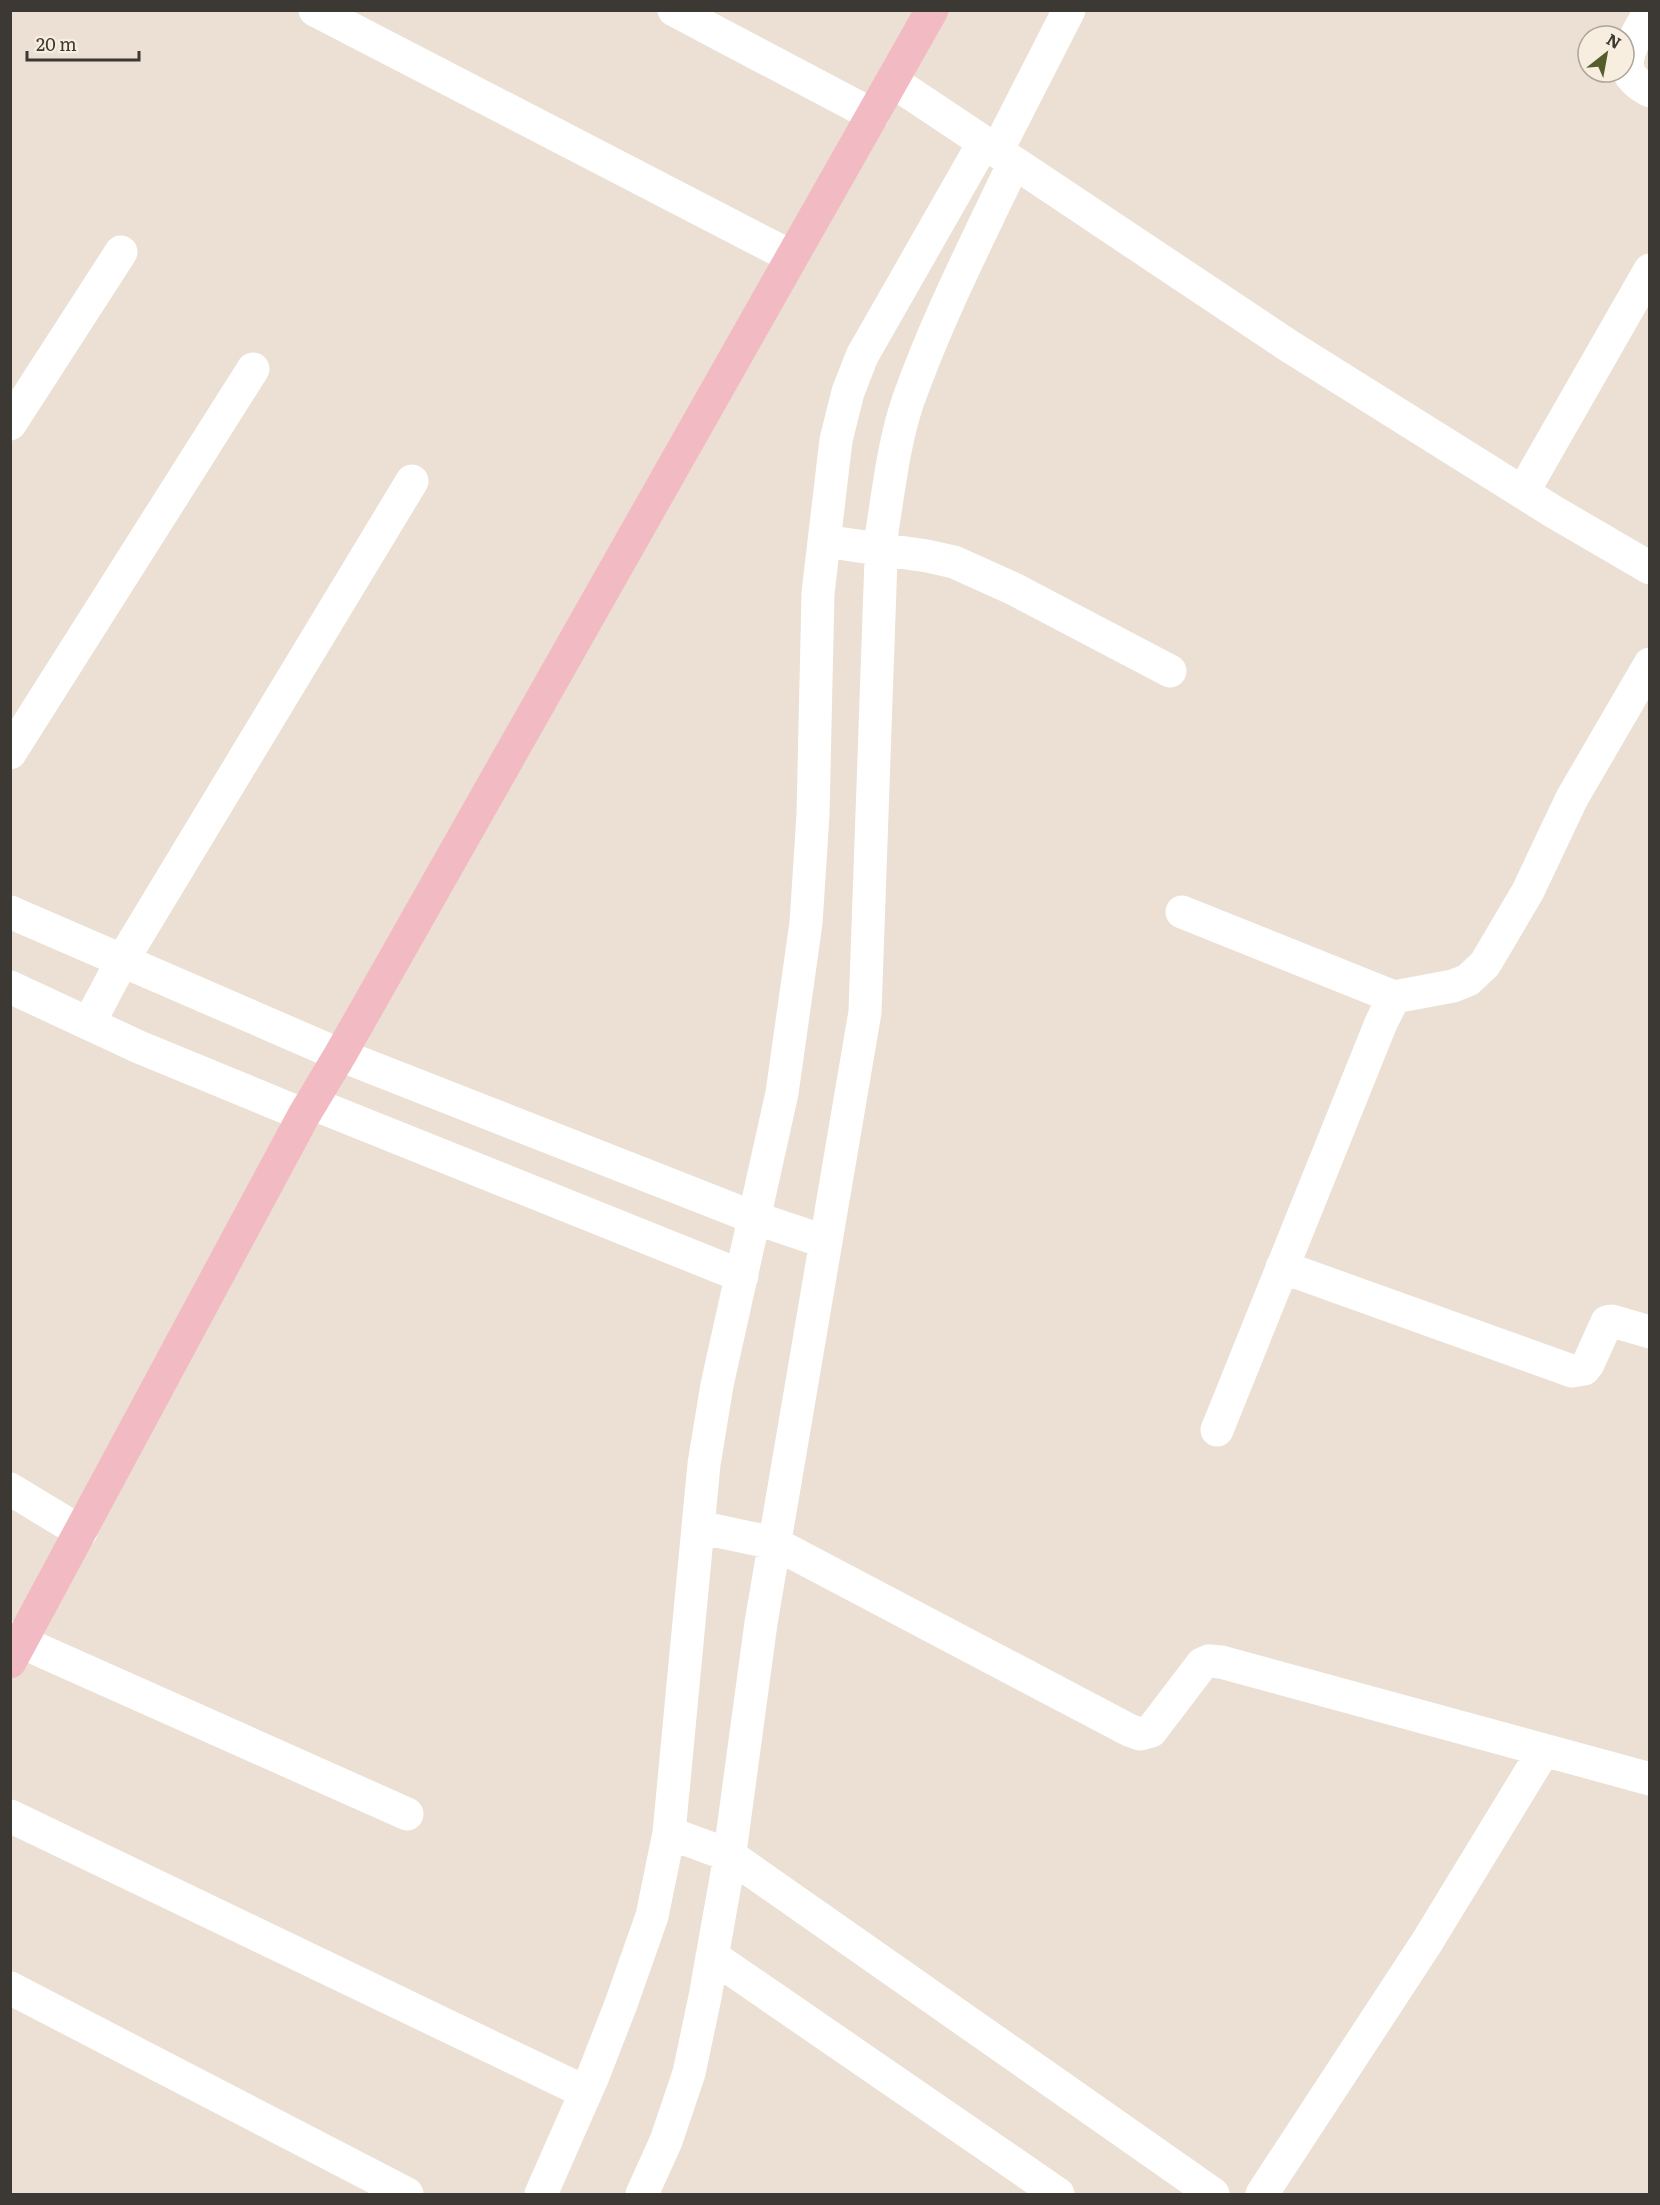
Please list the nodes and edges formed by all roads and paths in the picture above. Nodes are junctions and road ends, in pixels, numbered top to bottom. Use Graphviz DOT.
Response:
graph roads {
  1 [pos="315,10"];
  2 [pos="674,10"];
  3 [pos="932,10"];
  4 [pos="1069,10"];
  5 [pos="1650,11"];
  6 [pos="892,81"];
  7 [pos="1650,91"];
  8 [pos="873,115"];
  9 [pos="998,152"];
  10 [pos="121,252"];
  11 [pos="792,257"];
  12 [pos="1650,270"];
  13 [pos="253,369"];
  14 [pos="10,424"];
  15 [pos="412,482"];
  16 [pos="1523,492"];
  17 [pos="824,541"];
  18 [pos="881,549"];
  19 [pos="1650,568"];
  20 [pos="1650,664"];
  21 [pos="1170,671"];
  22 [pos="10,753"];
  23 [pos="10,912"];
  24 [pos="1182,912"];
  25 [pos="122,960"];
  26 [pos="10,987"];
  27 [pos="1394,997"];
  28 [pos="88,1023"];
  29 [pos="340,1055"];
  30 [pos="308,1109"];
  31 [pos="755,1218"];
  32 [pos="826,1242"];
  33 [pos="1282,1267"];
  34 [pos="742,1276"];
  35 [pos="1650,1332"];
  36 [pos="1217,1430"];
  37 [pos="10,1489"];
  38 [pos="698,1527"];
  39 [pos="81,1532"];
  40 [pos="774,1542"];
  41 [pos="14,1647"];
  42 [pos="1544,1750"];
  43 [pos="1650,1779"];
  44 [pos="407,1814"];
  45 [pos="10,1816"];
  46 [pos="669,1833"];
  47 [pos="729,1855"];
  48 [pos="712,1956"];
  49 [pos="10,1988"];
  50 [pos="585,2092"];
  51 [pos="1200,2191"];
  52 [pos="407,2194"];
  53 [pos="541,2194"];
  54 [pos="642,2194"];
  55 [pos="1058,2194"];
  56 [pos="1262,2194"];
  1 -- 11 [label="street"];
  2 -- 8 [label="street"];
  3 -- 6 [label="main road"];
  4 -- 9 [label="street"];
  5 -- 7 [label="street"];
  6 -- 8 [label="main road"];
  6 -- 9 [label="street"];
  8 -- 11 [label="main road"];
  9 -- 16 [label="street"];
  9 -- 17 [label="street"];
  9 -- 18 [label="street"];
  10 -- 14 [label="street"];
  11 -- 29 [label="main road"];
  12 -- 16 [label="street"];
  13 -- 22 [label="street"];
  15 -- 25 [label="street"];
  16 -- 19 [label="street"];
  17 -- 18 [label="street"];
  17 -- 31 [label="street"];
  18 -- 21 [label="street"];
  18 -- 32 [label="street"];
  20 -- 27 [label="street"];
  23 -- 25 [label="street"];
  24 -- 27 [label="street"];
  25 -- 28 [label="street"];
  25 -- 29 [label="street"];
  26 -- 28 [label="street"];
  27 -- 33 [label="street"];
  28 -- 30 [label="street"];
  29 -- 30 [label="main road"];
  29 -- 31 [label="street"];
  30 -- 34 [label="street"];
  30 -- 39 [label="main road"];
  31 -- 32 [label="street"];
  31 -- 34 [label="street"];
  32 -- 40 [label="street"];
  33 -- 35 [label="street"];
  33 -- 36 [label="street"];
  34 -- 38 [label="street"];
  37 -- 39 [label="street"];
  38 -- 40 [label="street"];
  38 -- 46 [label="street"];
  39 -- 41 [label="main road"];
  40 -- 42 [label="street"];
  40 -- 47 [label="street"];
  41 -- 44 [label="street"];
  42 -- 43 [label="street"];
  42 -- 56 [label="street"];
  45 -- 50 [label="street"];
  46 -- 47 [label="street"];
  46 -- 50 [label="street"];
  47 -- 48 [label="street"];
  47 -- 51 [label="street"];
  48 -- 54 [label="street"];
  48 -- 55 [label="street"];
  49 -- 52 [label="street"];
  50 -- 53 [label="street"];
}
